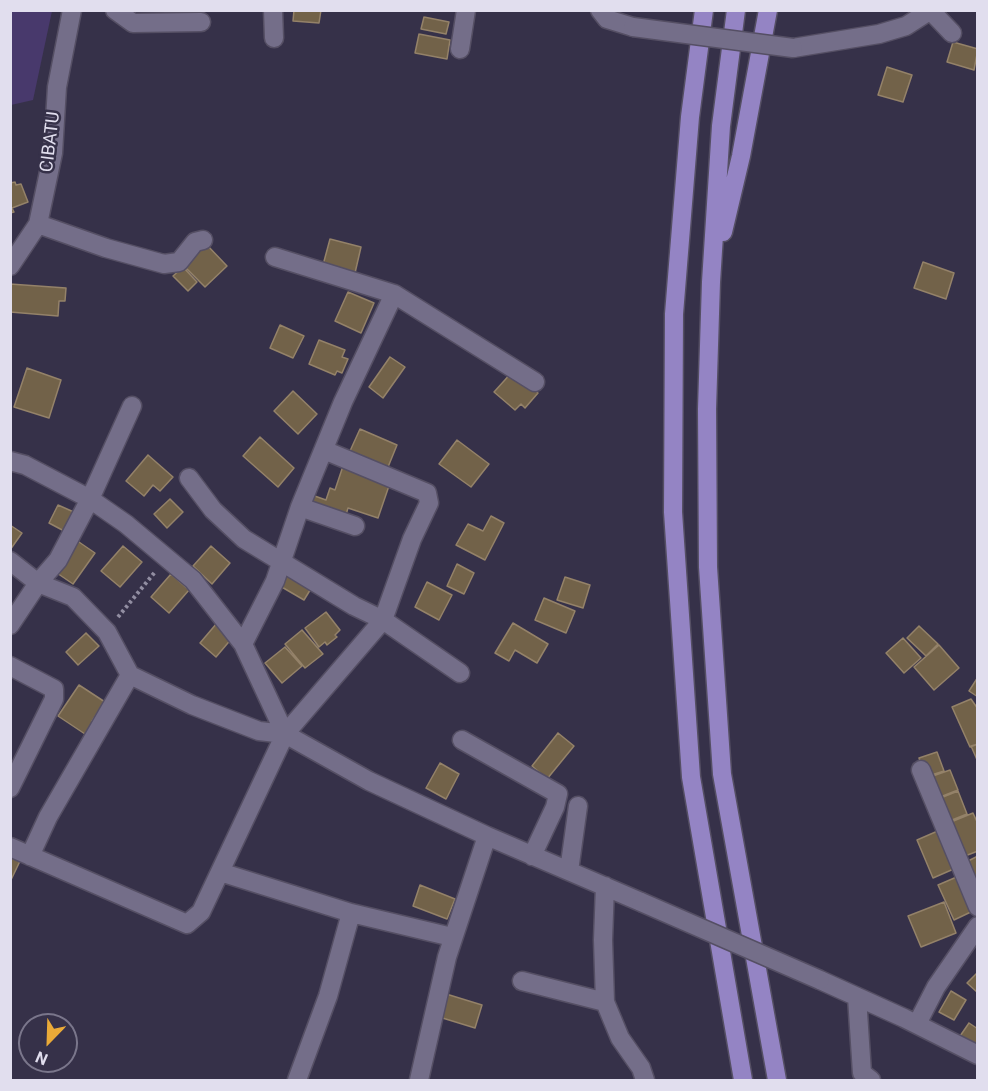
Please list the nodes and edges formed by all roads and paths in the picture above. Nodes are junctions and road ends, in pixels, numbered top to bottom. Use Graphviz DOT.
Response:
graph roads {
  1 [pos="72,10"];
  2 [pos="115,10"];
  3 [pos="273,10"];
  4 [pos="466,10"];
  5 [pos="600,10"];
  6 [pos="704,10"];
  7 [pos="736,10"];
  8 [pos="768,10"];
  9 [pos="931,11"];
  10 [pos="201,22"];
  11 [pos="952,33"];
  12 [pos="274,38"];
  13 [pos="460,49"];
  14 [pos="38,224"];
  15 [pos="203,240"];
  16 [pos="275,257"];
  17 [pos="10,266"];
  18 [pos="711,282"];
  19 [pos="394,294"];
  20 [pos="535,382"];
  21 [pos="132,406"];
  22 [pos="324,450"];
  23 [pos="10,461"];
  24 [pos="189,478"];
  25 [pos="90,499"];
  26 [pos="300,507"];
  27 [pos="356,526"];
  28 [pos="167,557"];
  29 [pos="10,561"];
  30 [pos="281,561"];
  31 [pos="38,583"];
  32 [pos="383,620"];
  33 [pos="10,626"];
  34 [pos="107,632"];
  35 [pos="243,644"];
  36 [pos="10,666"];
  37 [pos="460,673"];
  38 [pos="130,675"];
  39 [pos="285,734"];
  40 [pos="462,740"];
  41 [pos="921,770"];
  42 [pos="10,788"];
  43 [pos="578,806"];
  44 [pos="488,836"];
  45 [pos="10,847"];
  46 [pos="30,856"];
  47 [pos="532,856"];
  48 [pos="569,871"];
  49 [pos="220,872"];
  50 [pos="605,886"];
  51 [pos="978,908"];
  52 [pos="351,913"];
  53 [pos="978,926"];
  54 [pos="452,937"];
  55 [pos="522,981"];
  56 [pos="857,997"];
  57 [pos="605,1002"];
  58 [pos="917,1024"];
  59 [pos="978,1055"];
  60 [pos="297,1080"];
  61 [pos="419,1080"];
  62 [pos="645,1080"];
  63 [pos="743,1080"];
  64 [pos="777,1080"];
  65 [pos="871,1080"];
  1 -- 14 [label="street, CIBATU"];
  2 -- 10 [label="street"];
  3 -- 12 [label="street"];
  4 -- 13 [label="street"];
  5 -- 9 [label="street, bridge"];
  6 -- 63 [label="highway"];
  7 -- 18 [label="highway"];
  8 -- 18 [label="highway"];
  9 -- 11 [label="street"];
  14 -- 15 [label="street"];
  14 -- 17 [label="street, CIBATU"];
  16 -- 19 [label="street"];
  18 -- 64 [label="highway"];
  19 -- 20 [label="street"];
  19 -- 22 [label="street"];
  21 -- 25 [label="street"];
  22 -- 26 [label="street"];
  22 -- 32 [label="street"];
  23 -- 25 [label="street"];
  24 -- 30 [label="street"];
  25 -- 28 [label="street"];
  25 -- 31 [label="street"];
  26 -- 27 [label="street"];
  26 -- 30 [label="street"];
  28 -- 34 [label="path"];
  28 -- 35 [label="street"];
  29 -- 31 [label="street"];
  30 -- 32 [label="street"];
  30 -- 35 [label="street"];
  31 -- 33 [label="street"];
  31 -- 34 [label="street"];
  32 -- 37 [label="street"];
  32 -- 39 [label="street"];
  34 -- 38 [label="street"];
  35 -- 39 [label="street"];
  36 -- 42 [label="street"];
  38 -- 39 [label="street"];
  38 -- 46 [label="street"];
  39 -- 44 [label="street"];
  39 -- 49 [label="street"];
  40 -- 47 [label="street"];
  41 -- 51 [label="street"];
  43 -- 48 [label="street"];
  44 -- 47 [label="street"];
  44 -- 54 [label="street"];
  45 -- 46 [label="street"];
  46 -- 49 [label="street"];
  47 -- 48 [label="street"];
  48 -- 50 [label="street"];
  49 -- 52 [label="street"];
  50 -- 56 [label="street, bridge"];
  50 -- 57 [label="street"];
  52 -- 54 [label="street"];
  52 -- 60 [label="street"];
  53 -- 58 [label="street"];
  54 -- 61 [label="street"];
  55 -- 57 [label="street"];
  56 -- 58 [label="street"];
  56 -- 65 [label="street"];
  57 -- 62 [label="street"];
  58 -- 59 [label="street"];
}
